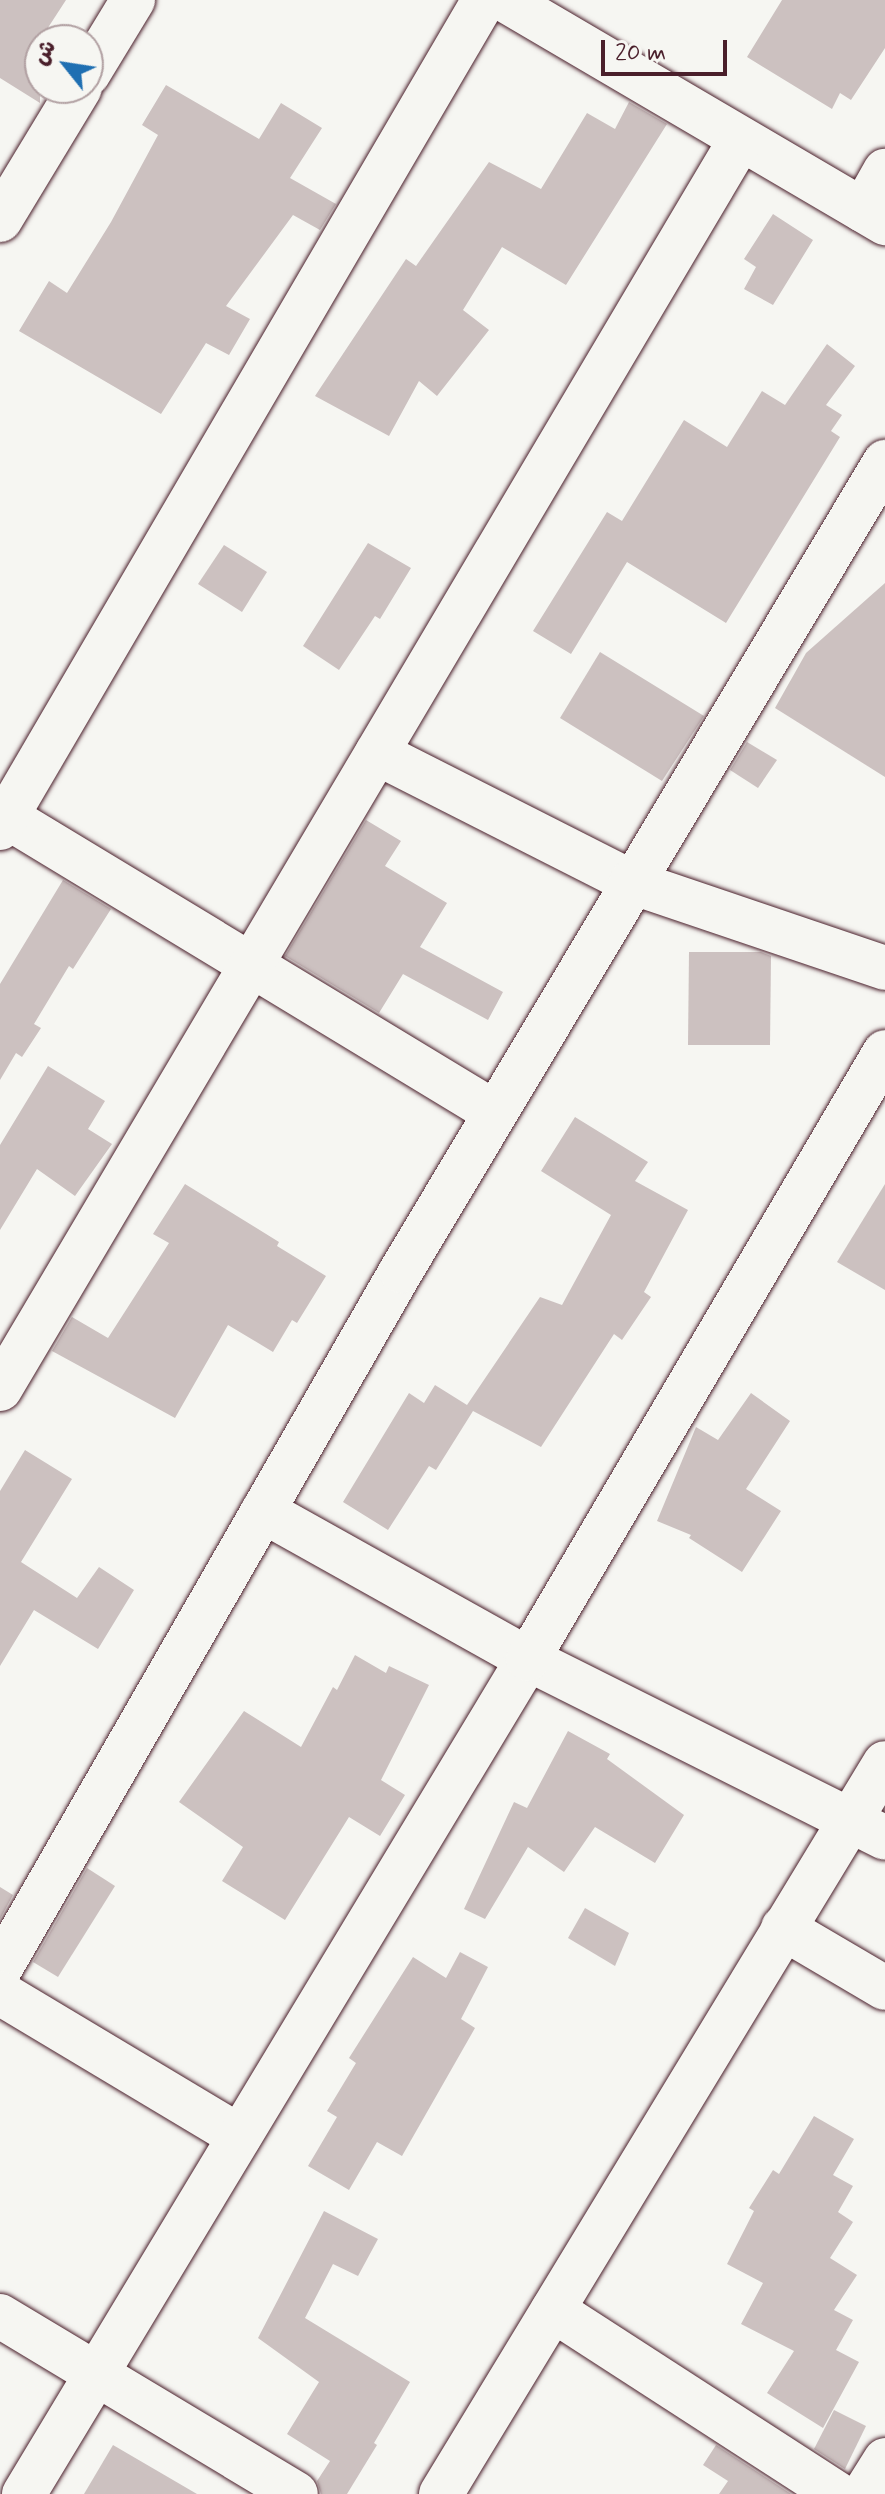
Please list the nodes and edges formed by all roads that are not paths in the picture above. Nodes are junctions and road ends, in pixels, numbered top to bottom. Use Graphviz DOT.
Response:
graph roads {
  1 [pos="133,0"];
  2 [pos="484,0"];
  3 [pos="505,0"];
  4 [pos="104,48"];
  5 [pos="70,104"];
  6 [pos="740,140"];
  7 [pos="885,171"];
  8 [pos="874,216"];
  9 [pos="0,220"];
  10 [pos="885,462"];
  11 [pos="377,753"];
  12 [pos="4,822"];
  13 [pos="631,882"];
  14 [pos="252,965"];
  15 [pos="885,968"];
  16 [pos="885,1052"];
  17 [pos="494,1112"];
  18 [pos="0,1389"];
  19 [pos="263,1511"];
  20 [pos="528,1659"];
  21 [pos="885,1763"];
  22 [pos="869,1828"];
  23 [pos="783,1928"];
  24 [pos="0,1969"];
  25 [pos="885,1988"];
  26 [pos="0,1993"];
  27 [pos="239,2136"];
  28 [pos="553,2310"];
  29 [pos="0,2316"];
  30 [pos="98,2374"];
  31 [pos="885,2460"];
  32 [pos="24,2494"];
  33 [pos="296,2494"];
  34 [pos="441,2494"];
  35 [pos="837,2494"];
  36 [pos="864,2494"];
  1 -- 4 [label="street"];
  2 -- 12 [label="street"];
  3 -- 6 [label="street"];
  5 -- 9 [label="street"];
  6 -- 8 [label="street"];
  6 -- 11 [label="street"];
  7 -- 8 [label="street"];
  10 -- 13 [label="street"];
  11 -- 13 [label="street"];
  11 -- 14 [label="street"];
  12 -- 14 [label="street"];
  13 -- 15 [label="street"];
  13 -- 17 [label="street"];
  14 -- 17 [label="street"];
  14 -- 18 [label="street"];
  16 -- 20 [label="street"];
  17 -- 19 [label="street"];
  19 -- 20 [label="street"];
  19 -- 24 [label="street"];
  20 -- 22 [label="street"];
  20 -- 27 [label="street"];
  21 -- 22 [label="street"];
  22 -- 23 [label="street"];
  23 -- 25 [label="street"];
  23 -- 28 [label="street"];
  26 -- 27 [label="street"];
  27 -- 30 [label="street"];
  28 -- 34 [label="street"];
  28 -- 35 [label="street"];
  29 -- 30 [label="street"];
  30 -- 32 [label="street"];
  30 -- 33 [label="street"];
  31 -- 36 [label="street"];
}
